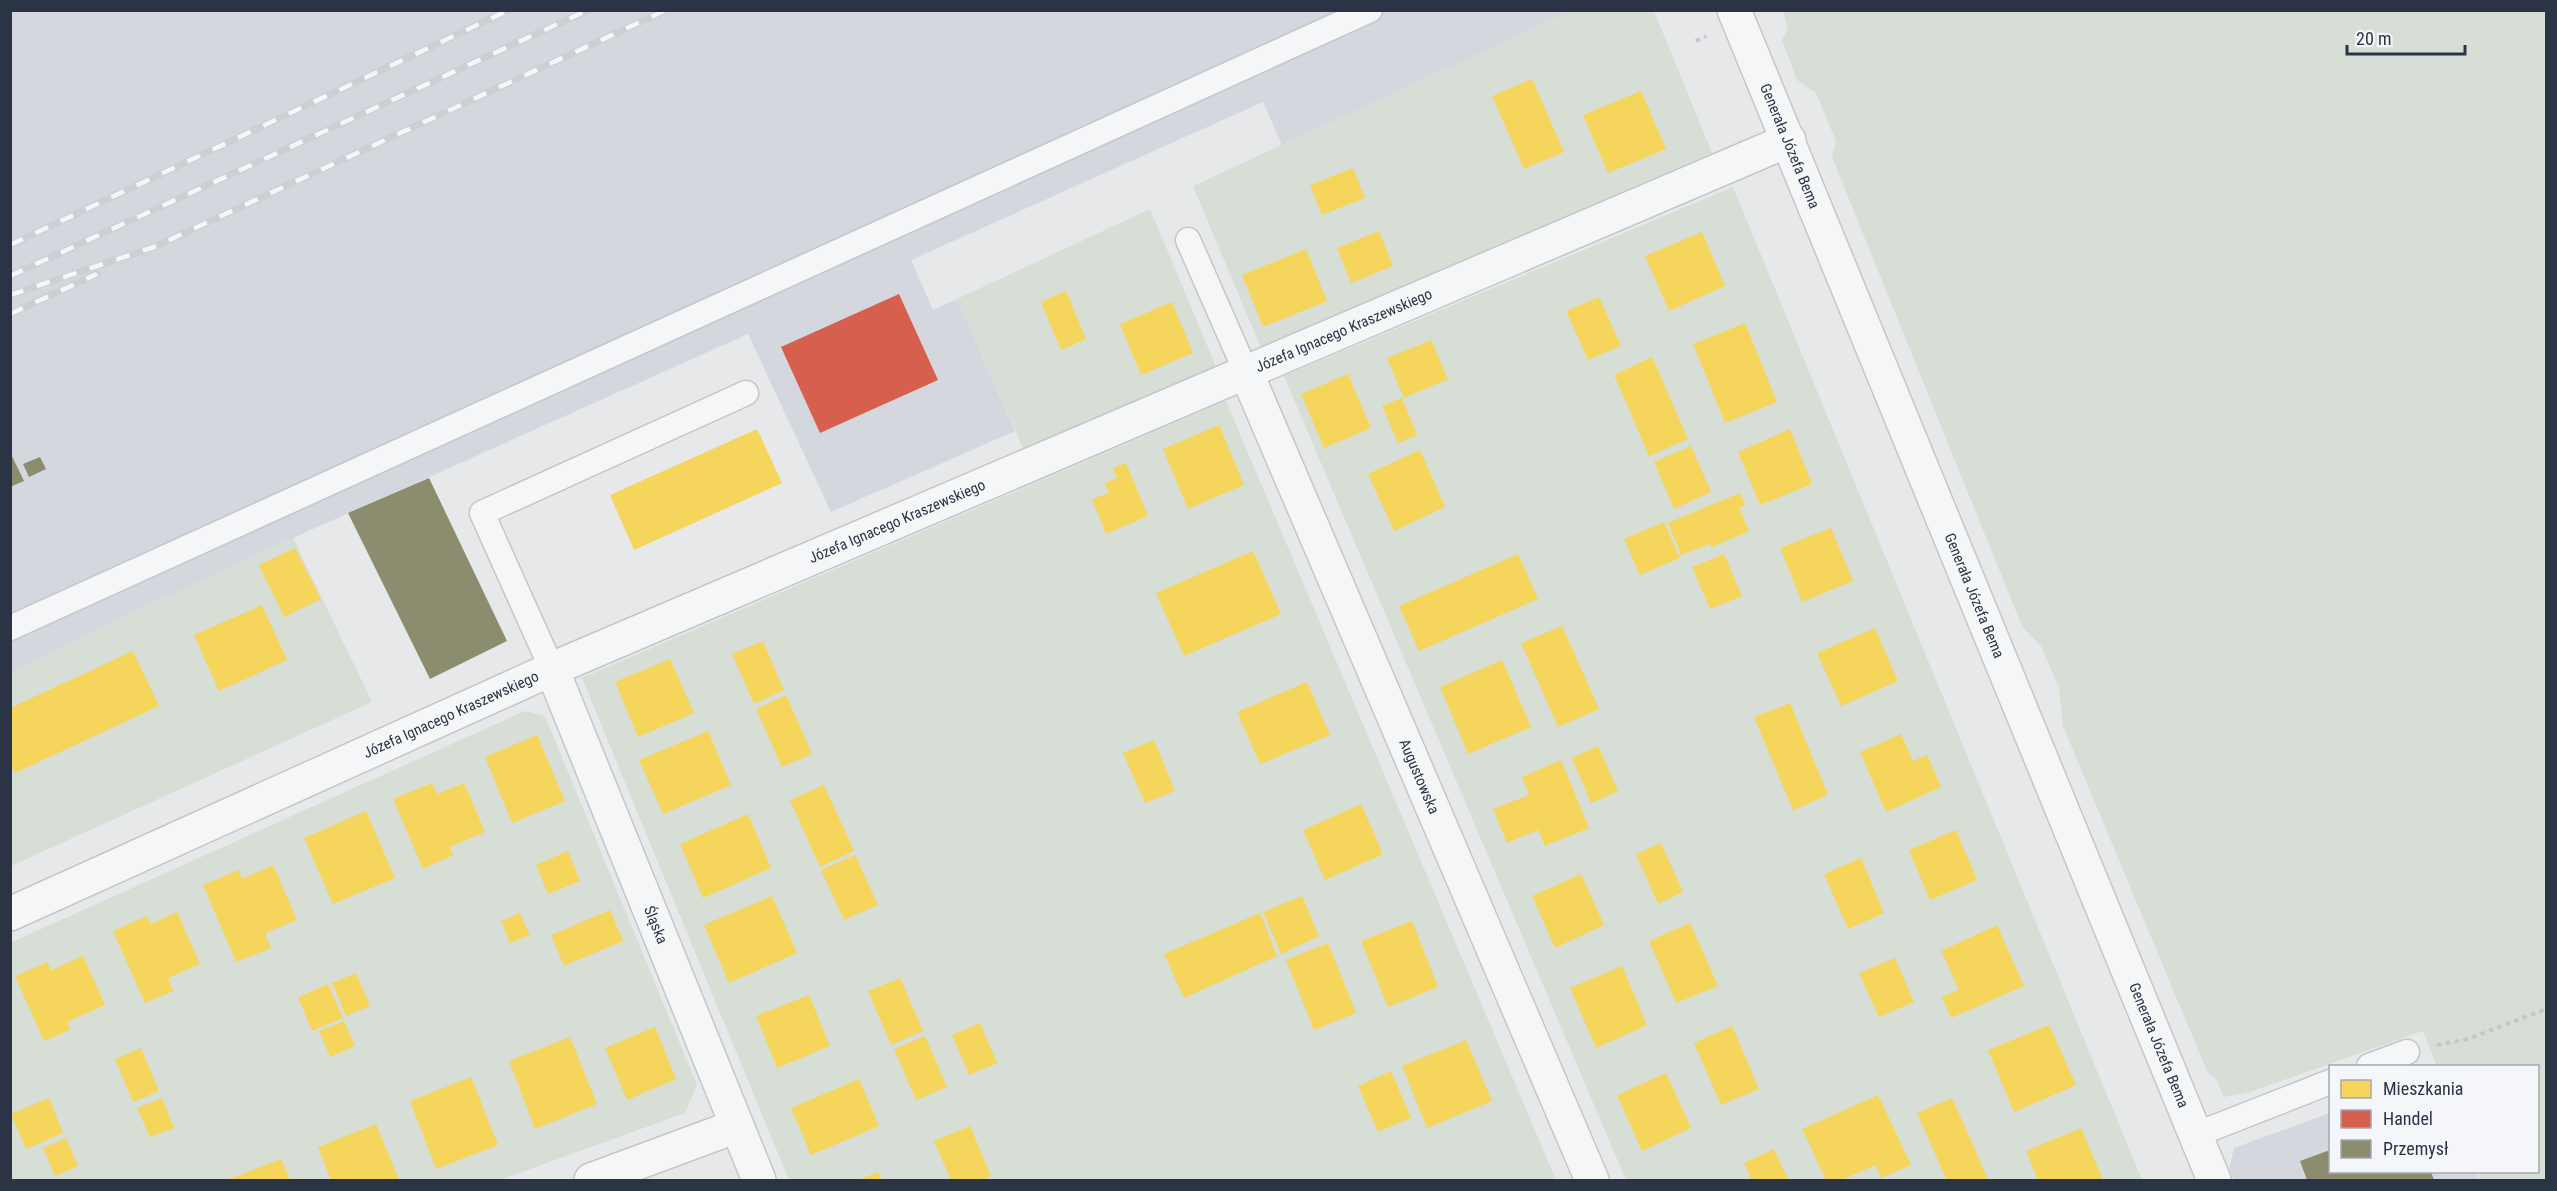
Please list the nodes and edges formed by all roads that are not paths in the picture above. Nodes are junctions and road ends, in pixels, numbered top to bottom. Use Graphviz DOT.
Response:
graph roads {
  1 [pos="1370,10"];
  2 [pos="1734,10"];
  3 [pos="1789,140"];
  4 [pos="1188,240"];
  5 [pos="1246,372"];
  6 [pos="746,393"];
  7 [pos="10,628"];
  8 [pos="552,669"];
  9 [pos="10,914"];
  10 [pos="2407,1052"];
  11 [pos="2372,1065"];
  12 [pos="2329,1083"];
  13 [pos="737,1126"];
  14 [pos="2195,1135"];
  15 [pos="591,1180"];
  16 [pos="759,1180"];
  17 [pos="1592,1180"];
  18 [pos="2214,1180"];
  1 -- 7 [label="lane"];
  2 -- 3 [label="street, Generała Józefa Bema"];
  3 -- 5 [label="street, Józefa Ignacego Kraszewskiego"];
  3 -- 14 [label="street, Generała Józefa Bema"];
  4 -- 5 [label="lane"];
  5 -- 8 [label="street, Józefa Ignacego Kraszewskiego"];
  5 -- 17 [label="street, Augustowska"];
  6 -- 8 [label="lane"];
  8 -- 9 [label="street, Józefa Ignacego Kraszewskiego"];
  8 -- 13 [label="street, Śląska"];
  10 -- 11 [label="lane"];
  12 -- 14 [label="lane"];
  13 -- 15 [label="street"];
  13 -- 16 [label="street, Śląska"];
  14 -- 18 [label="street, Generała Józefa Bema"];
}
